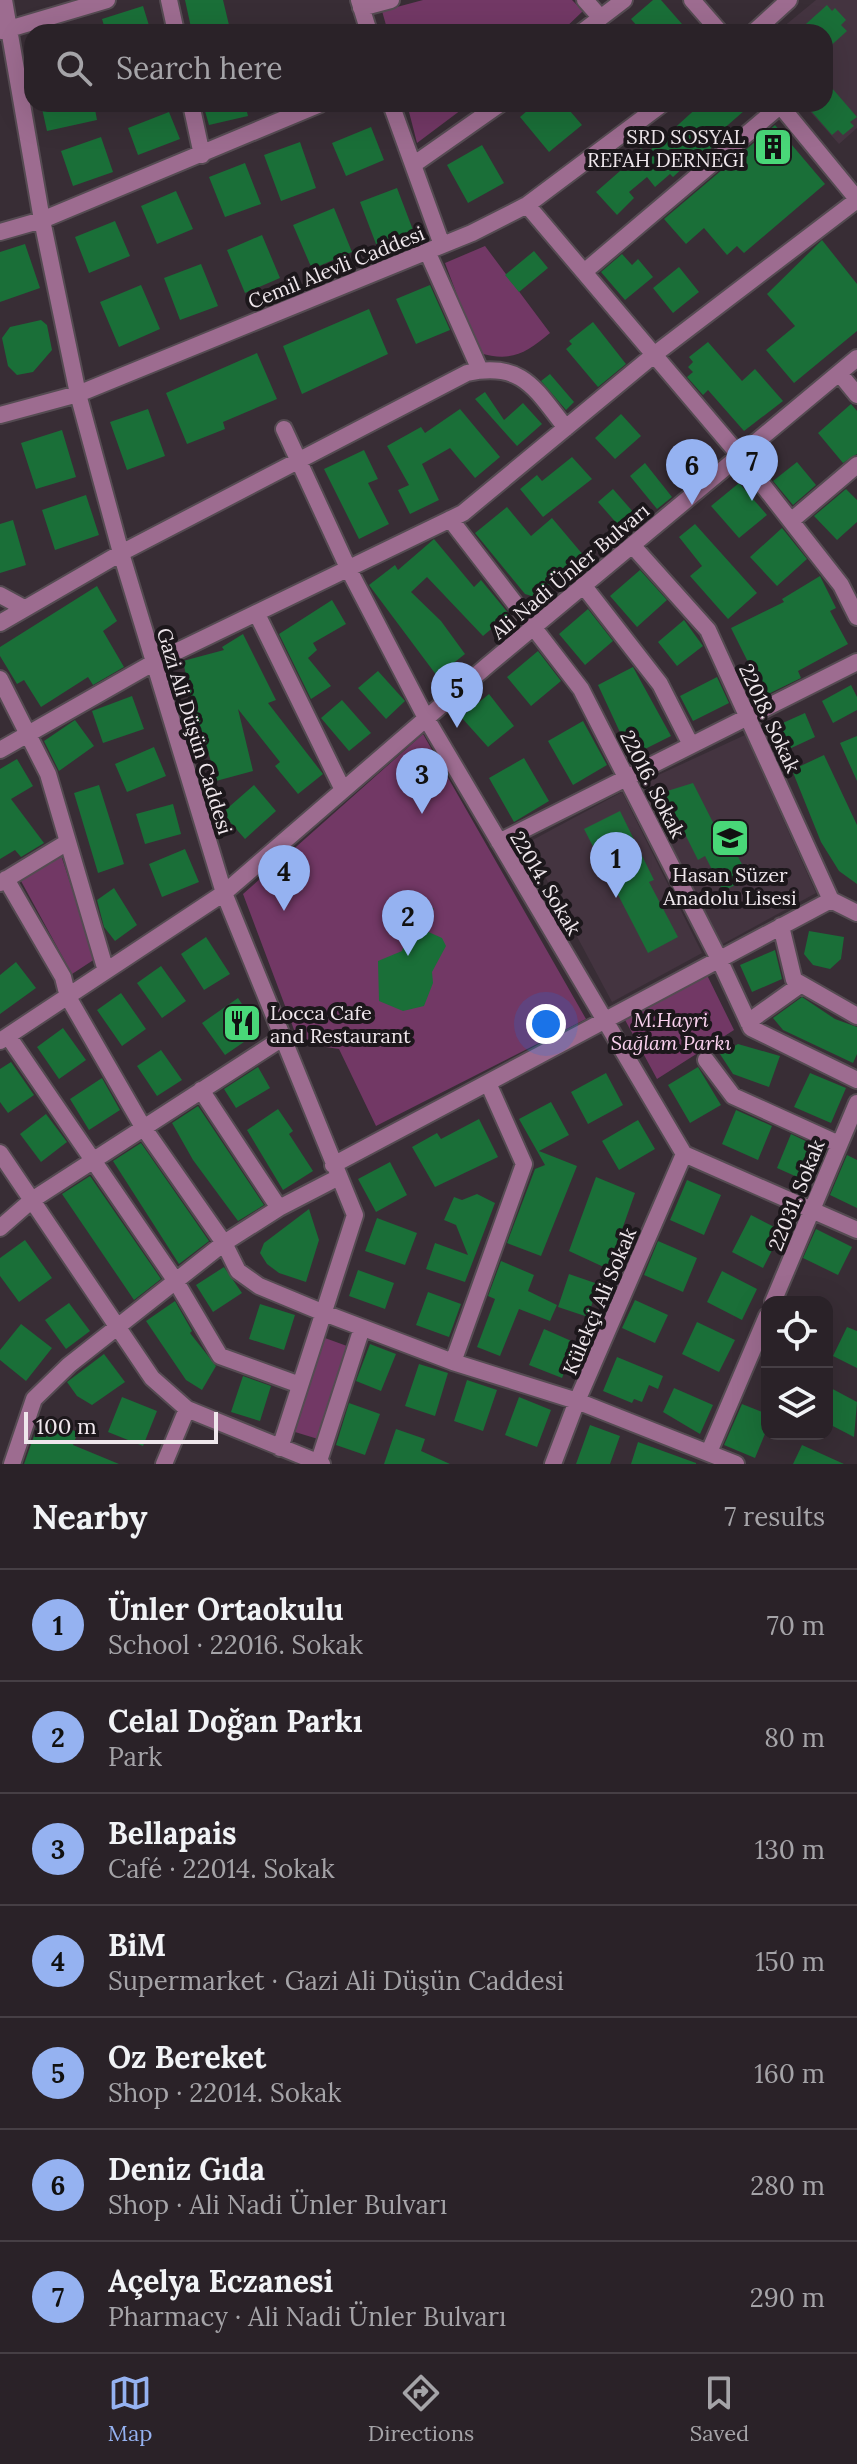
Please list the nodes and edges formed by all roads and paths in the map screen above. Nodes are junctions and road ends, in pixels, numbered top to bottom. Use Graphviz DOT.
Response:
graph roads {
  1 [pos="4,0"];
  2 [pos="107,0"];
  3 [pos="169,0"];
  4 [pos="391,0"];
  5 [pos="585,0"];
  6 [pos="624,0"];
  7 [pos="692,0"];
  8 [pos="789,0"];
  9 [pos="360,4"];
  10 [pos="600,17"];
  11 [pos="28,24"];
  12 [pos="174,24"];
  13 [pos="366,24"];
  14 [pos="592,24"];
  15 [pos="713,24"];
  16 [pos="763,24"];
  17 [pos="5,31"];
  18 [pos="193,112"];
  19 [pos="301,112"];
  20 [pos="394,112"];
  21 [pos="489,112"];
  22 [pos="651,112"];
  23 [pos="772,112"];
  24 [pos="786,112"];
  25 [pos="202,155"];
  26 [pos="413,165"];
  27 [pos="857,199"];
  28 [pos="527,205"];
  29 [pos="42,220"];
  30 [pos="0,232"];
  31 [pos="434,248"];
  32 [pos="584,272"];
  33 [pos="655,354"];
  34 [pos="857,358"];
  35 [pos="480,370"];
  36 [pos="839,373"];
  37 [pos="78,394"];
  38 [pos="857,395"];
  39 [pos="0,415"];
  40 [pos="566,428"];
  41 [pos="284,429"];
  42 [pos="740,456"];
  43 [pos="298,458"];
  44 [pos="857,465"];
  45 [pos="450,519"];
  46 [pos="791,521"];
  47 [pos="632,545"];
  48 [pos="121,553"];
  49 [pos="349,570"];
  50 [pos="583,585"];
  51 [pos="0,595"];
  52 [pos="24,608"];
  53 [pos="257,614"];
  54 [pos="857,617"];
  55 [pos="0,623"];
  56 [pos="532,628"];
  57 [pos="857,662"];
  58 [pos="153,663"];
  59 [pos="0,679"];
  60 [pos="748,717"];
  61 [pos="426,718"];
  62 [pos="27,734"];
  63 [pos="691,745"];
  64 [pos="0,750"];
  65 [pos="627,777"];
  66 [pos="343,790"];
  67 [pos="499,842"];
  68 [pos="66,843"];
  69 [pos="3,881"];
  70 [pos="224,893"];
  71 [pos="831,900"];
  72 [pos="857,913"];
  73 [pos="781,926"];
  74 [pos="719,959"];
  75 [pos="106,971"];
  76 [pos="800,985"];
  77 [pos="68,997"];
  78 [pos="857,1016"];
  79 [pos="605,1021"];
  80 [pos="748,1022"];
  81 [pos="4,1038"];
  82 [pos="281,1039"];
  83 [pos="706,1060"];
  84 [pos="857,1080"];
  85 [pos="488,1083"];
  86 [pos="201,1090"];
  87 [pos="857,1103"];
  88 [pos="143,1127"];
  89 [pos="839,1144"];
  90 [pos="0,1153"];
  91 [pos="684,1154"];
  92 [pos="94,1159"];
  93 [pos="336,1171"];
  94 [pos="32,1200"];
  95 [pos="279,1208"];
  96 [pos="812,1210"];
  97 [pos="0,1228"];
  98 [pos="857,1230"];
  99 [pos="224,1243"];
  100 [pos="175,1280"];
  101 [pos="776,1296"];
  102 [pos="324,1313"];
  103 [pos="117,1327"];
  104 [pos="362,1328"];
  105 [pos="761,1330"];
  106 [pos="453,1362"];
  107 [pos="300,1385"];
  108 [pos="577,1401"];
  109 [pos="187,1409"];
  110 [pos="280,1448"];
  111 [pos="709,1452"];
  112 [pos="12,1464"];
  113 [pos="164,1464"];
  114 [pos="319,1464"];
  115 [pos="553,1464"];
  116 [pos="736,1464"];
  1 -- 17 [label="street, Gazi Ali Düşün Caddesi"];
  2 -- 11 [label="street"];
  3 -- 12 [label="street"];
  4 -- 9 [label="street"];
  5 -- 10 [label="street"];
  6 -- 10 [label="street"];
  7 -- 15 [label="street"];
  8 -- 16 [label="street"];
  9 -- 13 [label="street"];
  10 -- 14 [label="street"];
  17 -- 29 [label="street, Gazi Ali Düşün Caddesi"];
  18 -- 25 [label="street"];
  19 -- 25 [label="street"];
  20 -- 26 [label="street"];
  21 -- 26 [label="street"];
  22 -- 28 [label="street, Cemil Alevli Caddesi"];
  23 -- 32 [label="street"];
  24 -- 27 [label="street"];
  25 -- 29 [label="street"];
  26 -- 31 [label="street"];
  27 -- 33 [label="street"];
  28 -- 31 [label="street, Cemil Alevli Caddesi"];
  28 -- 32 [label="street"];
  29 -- 30 [label="street"];
  29 -- 37 [label="street, Gazi Ali Düşün Caddesi"];
  31 -- 35 [label="street"];
  31 -- 37 [label="street, Cemil Alevli Caddesi"];
  32 -- 33 [label="street"];
  33 -- 40 [label="street"];
  33 -- 42 [label="street"];
  34 -- 36 [label="street, Ali Nadi Ünler Bulvarı"];
  35 -- 40 [label="street"];
  35 -- 43 [label="street"];
  36 -- 38 [label="street"];
  36 -- 42 [label="street, Ali Nadi Ünler Bulvarı"];
  37 -- 39 [label="street, Cemil Alevli Caddesi"];
  37 -- 48 [label="street, Gazi Ali Düşün Caddesi"];
  40 -- 45 [label="street"];
  41 -- 43 [label="street, 22014. Sokak"];
  42 -- 46 [label="street"];
  42 -- 47 [label="street, Ali Nadi Ünler Bulvarı"];
  43 -- 48 [label="street"];
  43 -- 49 [label="street, 22014. Sokak"];
  44 -- 46 [label="street"];
  45 -- 49 [label="street"];
  45 -- 56 [label="street, 22016. Sokak"];
  46 -- 54 [label="street"];
  47 -- 50 [label="street, Ali Nadi Ünler Bulvarı"];
  47 -- 60 [label="street, 22018. Sokak"];
  48 -- 52 [label="street"];
  48 -- 58 [label="street, Gazi Ali Düşün Caddesi"];
  49 -- 53 [label="street"];
  49 -- 61 [label="street, 22014. Sokak"];
  50 -- 56 [label="street, Ali Nadi Ünler Bulvarı"];
  50 -- 63 [label="street"];
  51 -- 52 [label="street"];
  52 -- 55 [label="street"];
  53 -- 58 [label="street"];
  53 -- 66 [label="street"];
  56 -- 61 [label="street, Ali Nadi Ünler Bulvarı"];
  56 -- 65 [label="street, 22016. Sokak"];
  57 -- 60 [label="street"];
  58 -- 62 [label="street"];
  58 -- 70 [label="street, Gazi Ali Düşün Caddesi"];
  59 -- 62 [label="street"];
  60 -- 63 [label="street"];
  60 -- 71 [label="street, 22018. Sokak"];
  61 -- 66 [label="street, Ali Nadi Ünler Bulvarı"];
  61 -- 67 [label="street, 22014. Sokak"];
  62 -- 64 [label="street"];
  62 -- 68 [label="street"];
  63 -- 65 [label="street"];
  65 -- 67 [label="street"];
  65 -- 74 [label="street, 22016. Sokak"];
  66 -- 70 [label="street, Ali Nadi Ünler Bulvarı"];
  67 -- 79 [label="street, 22014. Sokak"];
  68 -- 69 [label="street"];
  68 -- 75 [label="street"];
  69 -- 77 [label="street"];
  70 -- 75 [label="street, Ali Nadi Ünler Bulvarı"];
  70 -- 82 [label="street, Gazi Ali Düşün Caddesi"];
  71 -- 72 [label="street"];
  71 -- 73 [label="street"];
  73 -- 74 [label="street"];
  73 -- 76 [label="street"];
  74 -- 79 [label="street"];
  74 -- 80 [label="street, 22016. Sokak"];
  75 -- 77 [label="street, Ali Nadi Ünler Bulvarı"];
  76 -- 78 [label="street"];
  76 -- 80 [label="street"];
  77 -- 81 [label="street, Ali Nadi Ünler Bulvarı"];
  77 -- 88 [label="street"];
  79 -- 85 [label="street"];
  79 -- 91 [label="street, 22014. Sokak"];
  80 -- 84 [label="street"];
  81 -- 92 [label="street"];
  82 -- 86 [label="street"];
  82 -- 93 [label="street, Gazi Ali Düşün Caddesi"];
  83 -- 89 [label="street"];
  85 -- 93 [label="street"];
  85 -- 106 [label="street"];
  86 -- 88 [label="street"];
  86 -- 95 [label="street"];
  87 -- 89 [label="street, 22031. Sokak"];
  88 -- 92 [label="street"];
  88 -- 99 [label="street"];
  89 -- 96 [label="street, 22031. Sokak"];
  90 -- 94 [label="street"];
  91 -- 96 [label="street"];
  91 -- 108 [label="street, Külekçi Ali Sokak"];
  92 -- 94 [label="street"];
  92 -- 100 [label="street"];
  93 -- 95 [label="street"];
  93 -- 102 [label="street, Gazi Ali Düşün Caddesi"];
  94 -- 97 [label="street"];
  94 -- 103 [label="street"];
  95 -- 99 [label="street"];
  96 -- 98 [label="street"];
  96 -- 101 [label="street, 22031. Sokak"];
  99 -- 100 [label="street"];
  99 -- 102 [label="street"];
  100 -- 103 [label="street"];
  100 -- 107 [label="street"];
  102 -- 104 [label="street"];
  102 -- 107 [label="street, Gazi Ali Düşün Caddesi"];
  103 -- 109 [label="street"];
  103 -- 112 [label="street"];
  104 -- 106 [label="street"];
  104 -- 114 [label="street"];
  105 -- 111 [label="street"];
  106 -- 108 [label="street"];
  107 -- 110 [label="street, Gazi Ali Düşün Caddesi"];
  108 -- 111 [label="street"];
  108 -- 115 [label="street, Külekçi Ali Sokak"];
  109 -- 110 [label="street"];
  109 -- 113 [label="street"];
  110 -- 114 [label="street"];
  111 -- 116 [label="street"];
}
